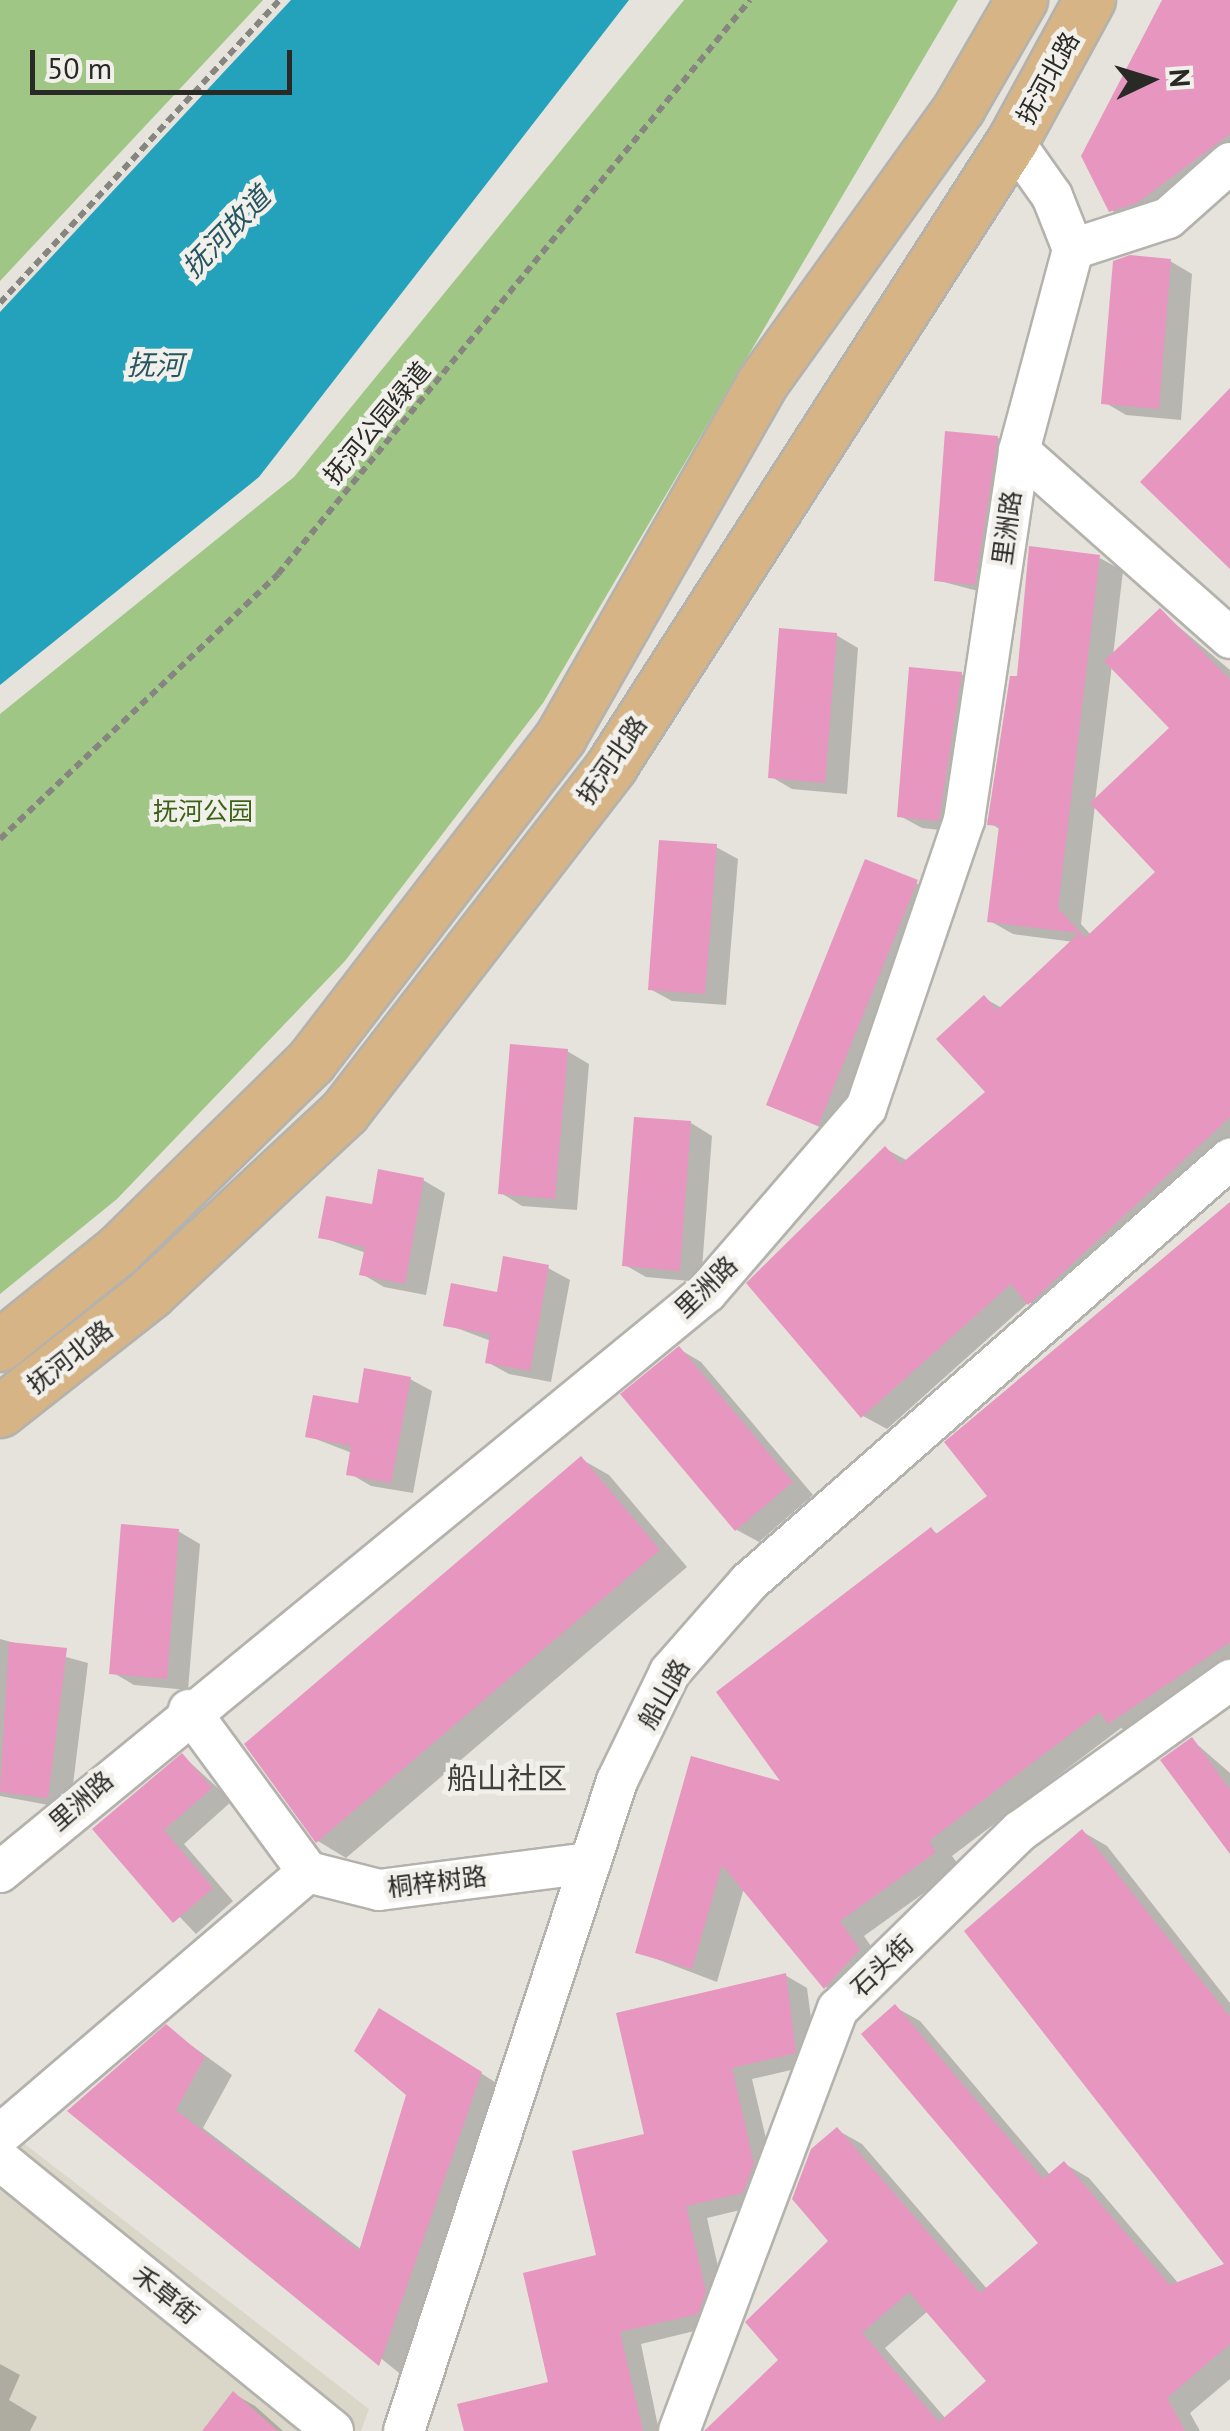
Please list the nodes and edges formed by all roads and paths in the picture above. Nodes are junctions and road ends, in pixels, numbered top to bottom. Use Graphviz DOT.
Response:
graph roads {
  1 [pos="280,0"];
  2 [pos="750,0"];
  3 [pos="1022,0"];
  4 [pos="1090,0"];
  5 [pos="1013,141"];
  6 [pos="1230,163"];
  7 [pos="1073,250"];
  8 [pos="0,303"];
  9 [pos="1019,451"];
  10 [pos="1230,638"];
  11 [pos="0,839"];
  12 [pos="1230,1159"];
  13 [pos="0,1346"];
  14 [pos="0,1412"];
  15 [pos="1230,1680"];
  16 [pos="189,1710"];
  17 [pos="590,1863"];
  18 [pos="0,1872"];
  19 [pos="308,1872"];
  20 [pos="0,2135"];
  21 [pos="0,2160"];
  22 [pos="333,2431"];
  23 [pos="404,2431"];
  24 [pos="678,2431"];
  1 -- 8 [label="path"];
  2 -- 11 [label="path, 抚河公园绿道"];
  3 -- 13 [label="main road, 抚河北路"];
  4 -- 5 [label="main road, 抚河北路"];
  5 -- 7 [label="street"];
  5 -- 14 [label="main road, 抚河北路"];
  6 -- 7 [label="street"];
  7 -- 9 [label="street, 里洲路"];
  9 -- 10 [label="street, 里洲路"];
  9 -- 16 [label="street, 里洲路"];
  12 -- 17 [label="street, 船山路"];
  15 -- 24 [label="street, 石头街"];
  16 -- 18 [label="street, 里洲路"];
  16 -- 19 [label="street"];
  17 -- 19 [label="street, 桐梓树路"];
  17 -- 23 [label="street, 船山路"];
  19 -- 20 [label="street"];
  21 -- 22 [label="street, 禾草街"];
}
